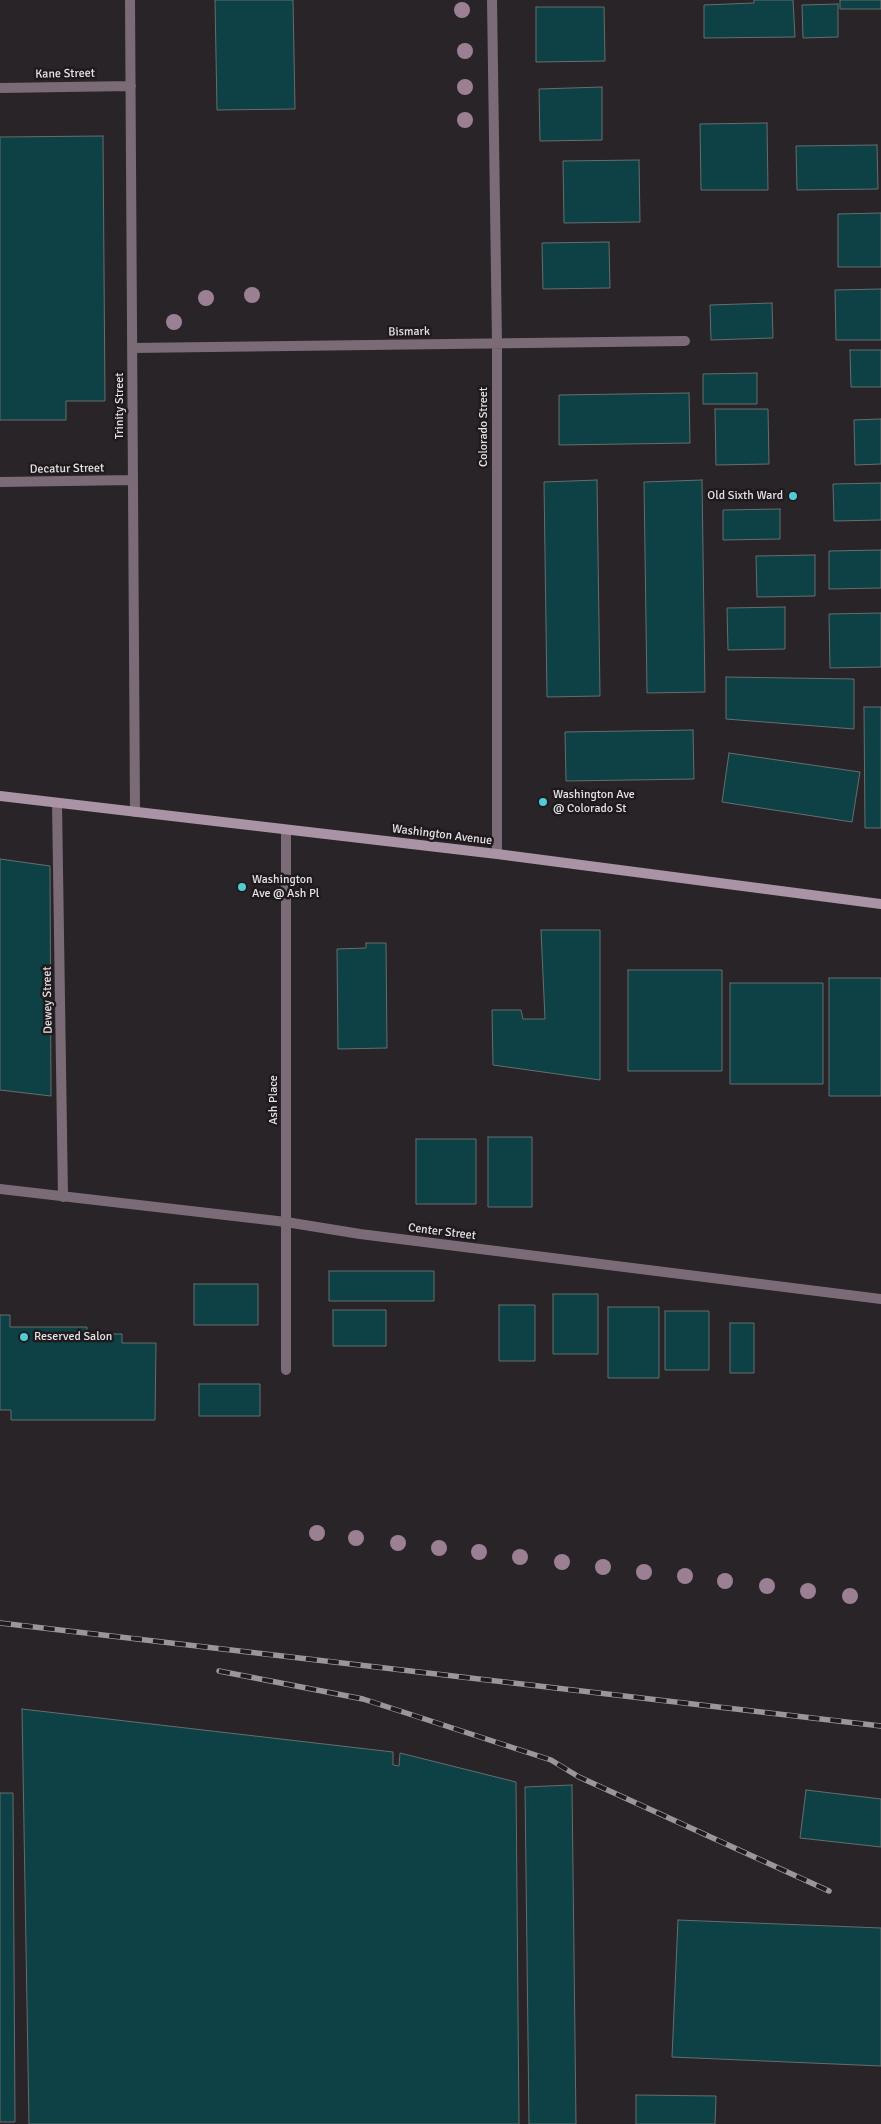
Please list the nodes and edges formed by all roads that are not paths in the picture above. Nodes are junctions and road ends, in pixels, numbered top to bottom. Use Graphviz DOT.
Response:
graph roads {
  1 [pos="130,0"];
  2 [pos="492,0"];
  3 [pos="130,86"];
  4 [pos="0,88"];
  5 [pos="685,341"];
  6 [pos="497,344"];
  7 [pos="132,348"];
  8 [pos="133,480"];
  9 [pos="0,482"];
  10 [pos="0,796"];
  11 [pos="57,803"];
  12 [pos="135,812"];
  13 [pos="286,830"];
  14 [pos="497,854"];
  15 [pos="881,904"];
  16 [pos="0,1189"];
  17 [pos="62,1197"];
  18 [pos="286,1222"];
  19 [pos="881,1299"];
  20 [pos="286,1370"];
  1 -- 3 [label="street, Trinity Street"];
  2 -- 6 [label="street, Colorado Street"];
  3 -- 4 [label="street, Kane Street"];
  3 -- 7 [label="street, Trinity Street"];
  5 -- 6 [label="street, Bismark"];
  6 -- 7 [label="street, Bismark"];
  6 -- 14 [label="street, Colorado Street"];
  7 -- 8 [label="street, Trinity Street"];
  8 -- 9 [label="street, Decatur Street"];
  8 -- 12 [label="street, Trinity Street"];
  10 -- 11 [label="main road, Washington Avenue"];
  11 -- 12 [label="main road, Washington Avenue"];
  11 -- 17 [label="street, Dewey Street"];
  12 -- 13 [label="main road, Washington Avenue"];
  13 -- 14 [label="main road, Washington Avenue"];
  13 -- 18 [label="street, Ash Place"];
  14 -- 15 [label="main road, Washington Avenue"];
  16 -- 17 [label="street, Center Street"];
  17 -- 18 [label="street, Center Street"];
  18 -- 19 [label="street, Center Street"];
  18 -- 20 [label="street, Ash Place"];
}
